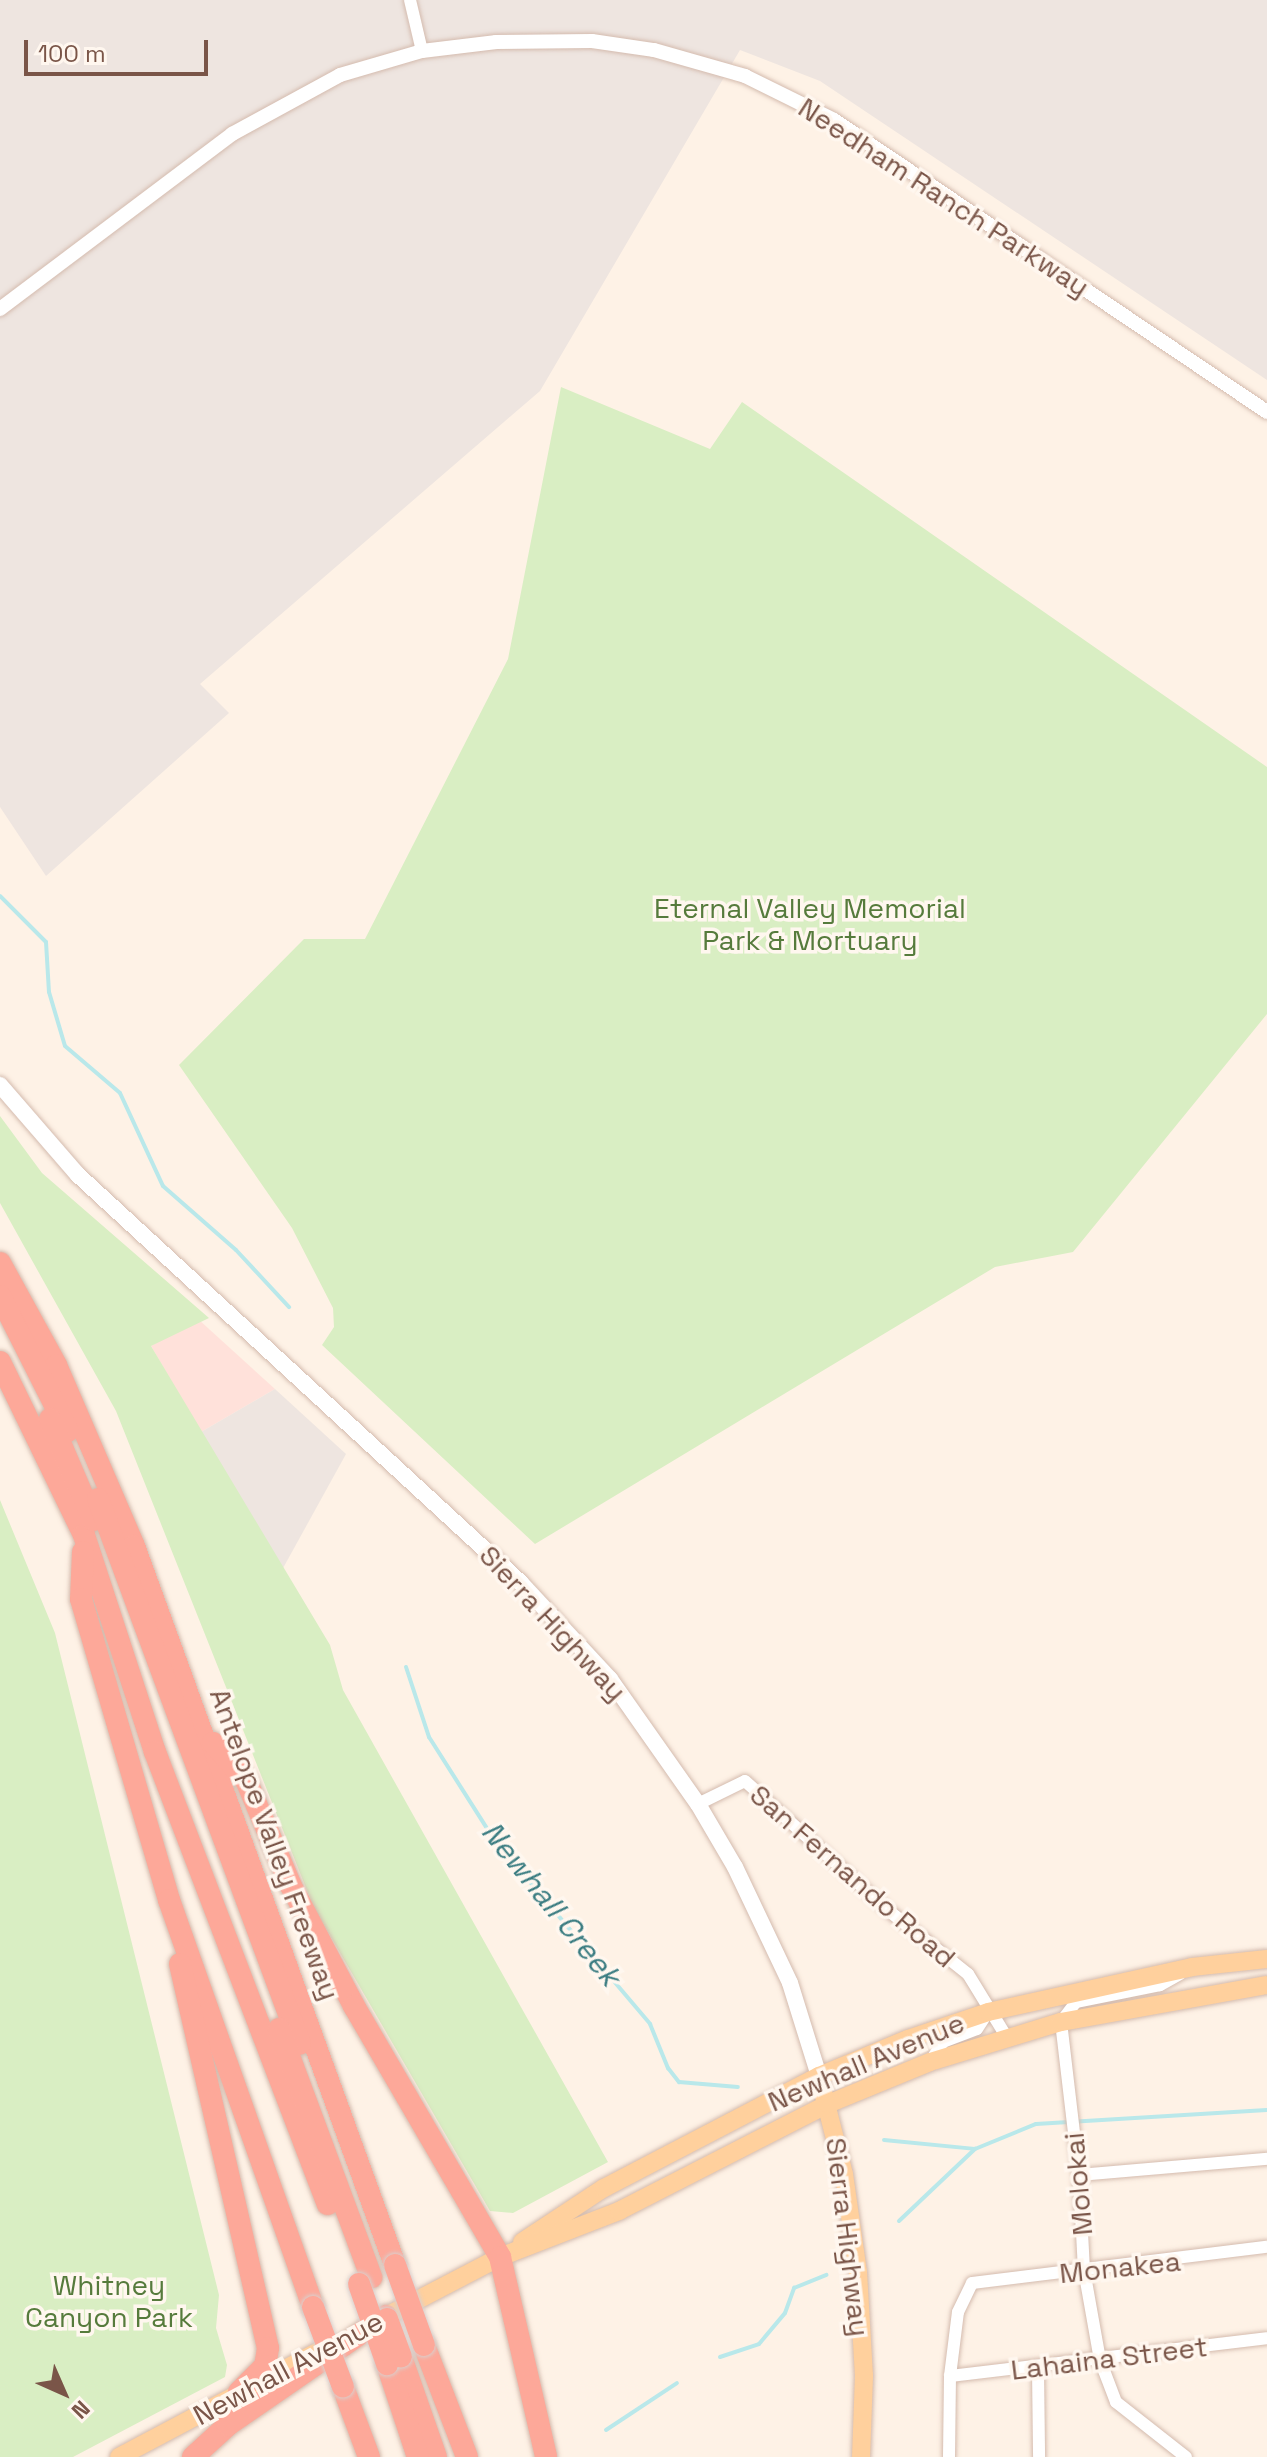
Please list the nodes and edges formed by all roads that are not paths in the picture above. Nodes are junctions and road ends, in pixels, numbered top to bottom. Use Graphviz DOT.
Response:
graph roads {
  1 [pos="410,0"];
  2 [pos="422,51"];
  3 [pos="0,309"];
  4 [pos="1267,412"];
  5 [pos="0,1085"];
  6 [pos="0,1263"];
  7 [pos="0,1296"];
  8 [pos="0,1322"];
  9 [pos="0,1362"];
  10 [pos="84,1535"];
  11 [pos="204,1733"];
  12 [pos="698,1804"];
  13 [pos="169,1900"];
  14 [pos="1267,1959"];
  15 [pos="1192,1967"];
  16 [pos="1267,1985"];
  17 [pos="988,2012"];
  18 [pos="1061,2022"];
  19 [pos="1006,2036"];
  20 [pos="930,2062"];
  21 [pos="819,2076"];
  22 [pos="828,2104"];
  23 [pos="1267,2159"];
  24 [pos="1079,2175"];
  25 [pos="1267,2247"];
  26 [pos="500,2257"];
  27 [pos="1084,2270"];
  28 [pos="377,2274"];
  29 [pos="386,2316"];
  30 [pos="1267,2338"];
  31 [pos="406,2354"];
  32 [pos="1100,2360"];
  33 [pos="1038,2369"];
  34 [pos="950,2376"];
  35 [pos="239,2392"];
  36 [pos="119,2457"];
  37 [pos="193,2457"];
  38 [pos="369,2457"];
  39 [pos="418,2457"];
  40 [pos="436,2457"];
  41 [pos="454,2457"];
  42 [pos="467,2457"];
  43 [pos="546,2457"];
  44 [pos="861,2457"];
  45 [pos="949,2457"];
  46 [pos="1039,2457"];
  47 [pos="1186,2457"];
  1 -- 2 [label="street"];
  2 -- 3 [label="street, Needham Ranch Parkway"];
  2 -- 4 [label="street, Needham Ranch Parkway"];
  5 -- 12 [label="main road, Sierra Highway"];
  6 -- 11 [label="highway, Antelope Valley Freeway"];
  7 -- 28 [label="highway"];
  8 -- 28 [label="highway"];
  9 -- 10 [label="highway, Antelope Valley Freeway"];
  10 -- 13 [label="highway"];
  10 -- 28 [label="highway, Antelope Valley Freeway"];
  11 -- 26 [label="highway"];
  11 -- 28 [label="highway, Antelope Valley Freeway"];
  12 -- 17 [label="street, San Fernando Road"];
  12 -- 21 [label="main road, Sierra Highway"];
  13 -- 35 [label="highway"];
  13 -- 38 [label="highway, bridge"];
  14 -- 15 [label="main road, Newhall Avenue"];
  15 -- 17 [label="main road, Newhall Avenue"];
  15 -- 18 [label="street"];
  16 -- 18 [label="main road, Newhall Avenue"];
  17 -- 19 [label="street, San Fernando Road"];
  17 -- 20 [label="street"];
  17 -- 21 [label="main road, Newhall Avenue"];
  18 -- 19 [label="main road, Newhall Avenue"];
  18 -- 24 [label="street, Molokai"];
  19 -- 20 [label="main road, Newhall Avenue"];
  20 -- 22 [label="main road, Newhall Avenue"];
  21 -- 22 [label="main road, Sierra Highway"];
  21 -- 26 [label="main road, Newhall Avenue"];
  22 -- 26 [label="main road, Newhall Avenue"];
  22 -- 44 [label="main road, Sierra Highway"];
  23 -- 24 [label="street"];
  24 -- 27 [label="street, Molokai"];
  25 -- 27 [label="street, Monakea"];
  26 -- 29 [label="main road, Newhall Avenue"];
  26 -- 43 [label="highway"];
  27 -- 32 [label="street, Molokai"];
  27 -- 34 [label="street, Monakea"];
  28 -- 31 [label="highway, Antelope Valley Freeway, bridge"];
  28 -- 31 [label="highway, Antelope Valley Freeway, bridge"];
  29 -- 35 [label="main road, Newhall Avenue"];
  29 -- 37 [label="highway"];
  30 -- 32 [label="street, Lahaina Street"];
  31 -- 39 [label="highway, Antelope Valley Freeway"];
  31 -- 40 [label="highway"];
  31 -- 41 [label="highway"];
  31 -- 42 [label="highway, Antelope Valley Freeway"];
  32 -- 33 [label="street, Lahaina Street"];
  32 -- 47 [label="street, Molokai"];
  33 -- 34 [label="street, Lahaina Street"];
  33 -- 46 [label="street"];
  34 -- 45 [label="street"];
  35 -- 36 [label="main road, Newhall Avenue"];
}
